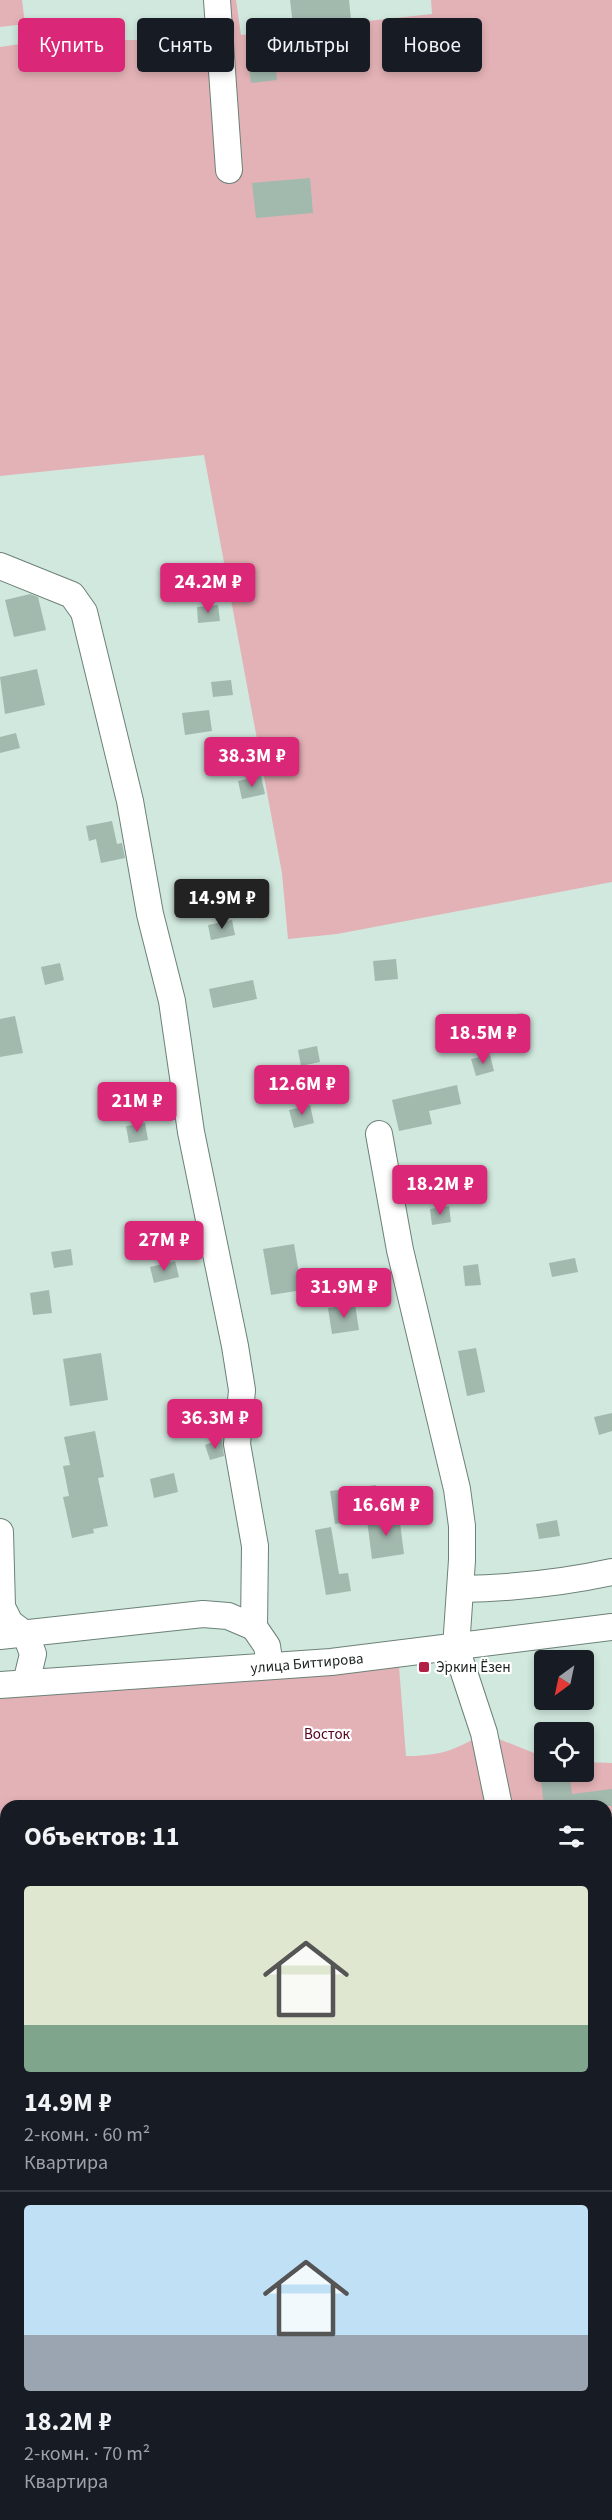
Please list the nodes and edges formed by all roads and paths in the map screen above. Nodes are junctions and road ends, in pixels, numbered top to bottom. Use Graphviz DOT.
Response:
graph roads {
  1 [pos="217,0"];
  2 [pos="229,170"];
  3 [pos="0,566"];
  4 [pos="379,1134"];
  5 [pos="0,1532"];
  6 [pos="612,1572"];
  7 [pos="461,1589"];
  8 [pos="254,1627"];
  9 [pos="612,1627"];
  10 [pos="26,1635"];
  11 [pos="0,1636"];
  12 [pos="456,1648"];
  13 [pos="270,1666"];
  14 [pos="26,1683"];
  15 [pos="0,1685"];
  16 [pos="498,1800"];
  1 -- 2 [label="street"];
  3 -- 8 [label="street"];
  4 -- 7 [label="street"];
  5 -- 10 [label="street"];
  6 -- 7 [label="street"];
  7 -- 12 [label="street"];
  8 -- 10 [label="street"];
  8 -- 13 [label="street"];
  9 -- 12 [label="street, улица Биттирова"];
  10 -- 11 [label="street"];
  10 -- 14 [label="street"];
  12 -- 13 [label="street, улица Биттирова"];
  12 -- 16 [label="street"];
  13 -- 14 [label="street, улица Биттирова"];
  14 -- 15 [label="street, улица Биттирова"];
}
